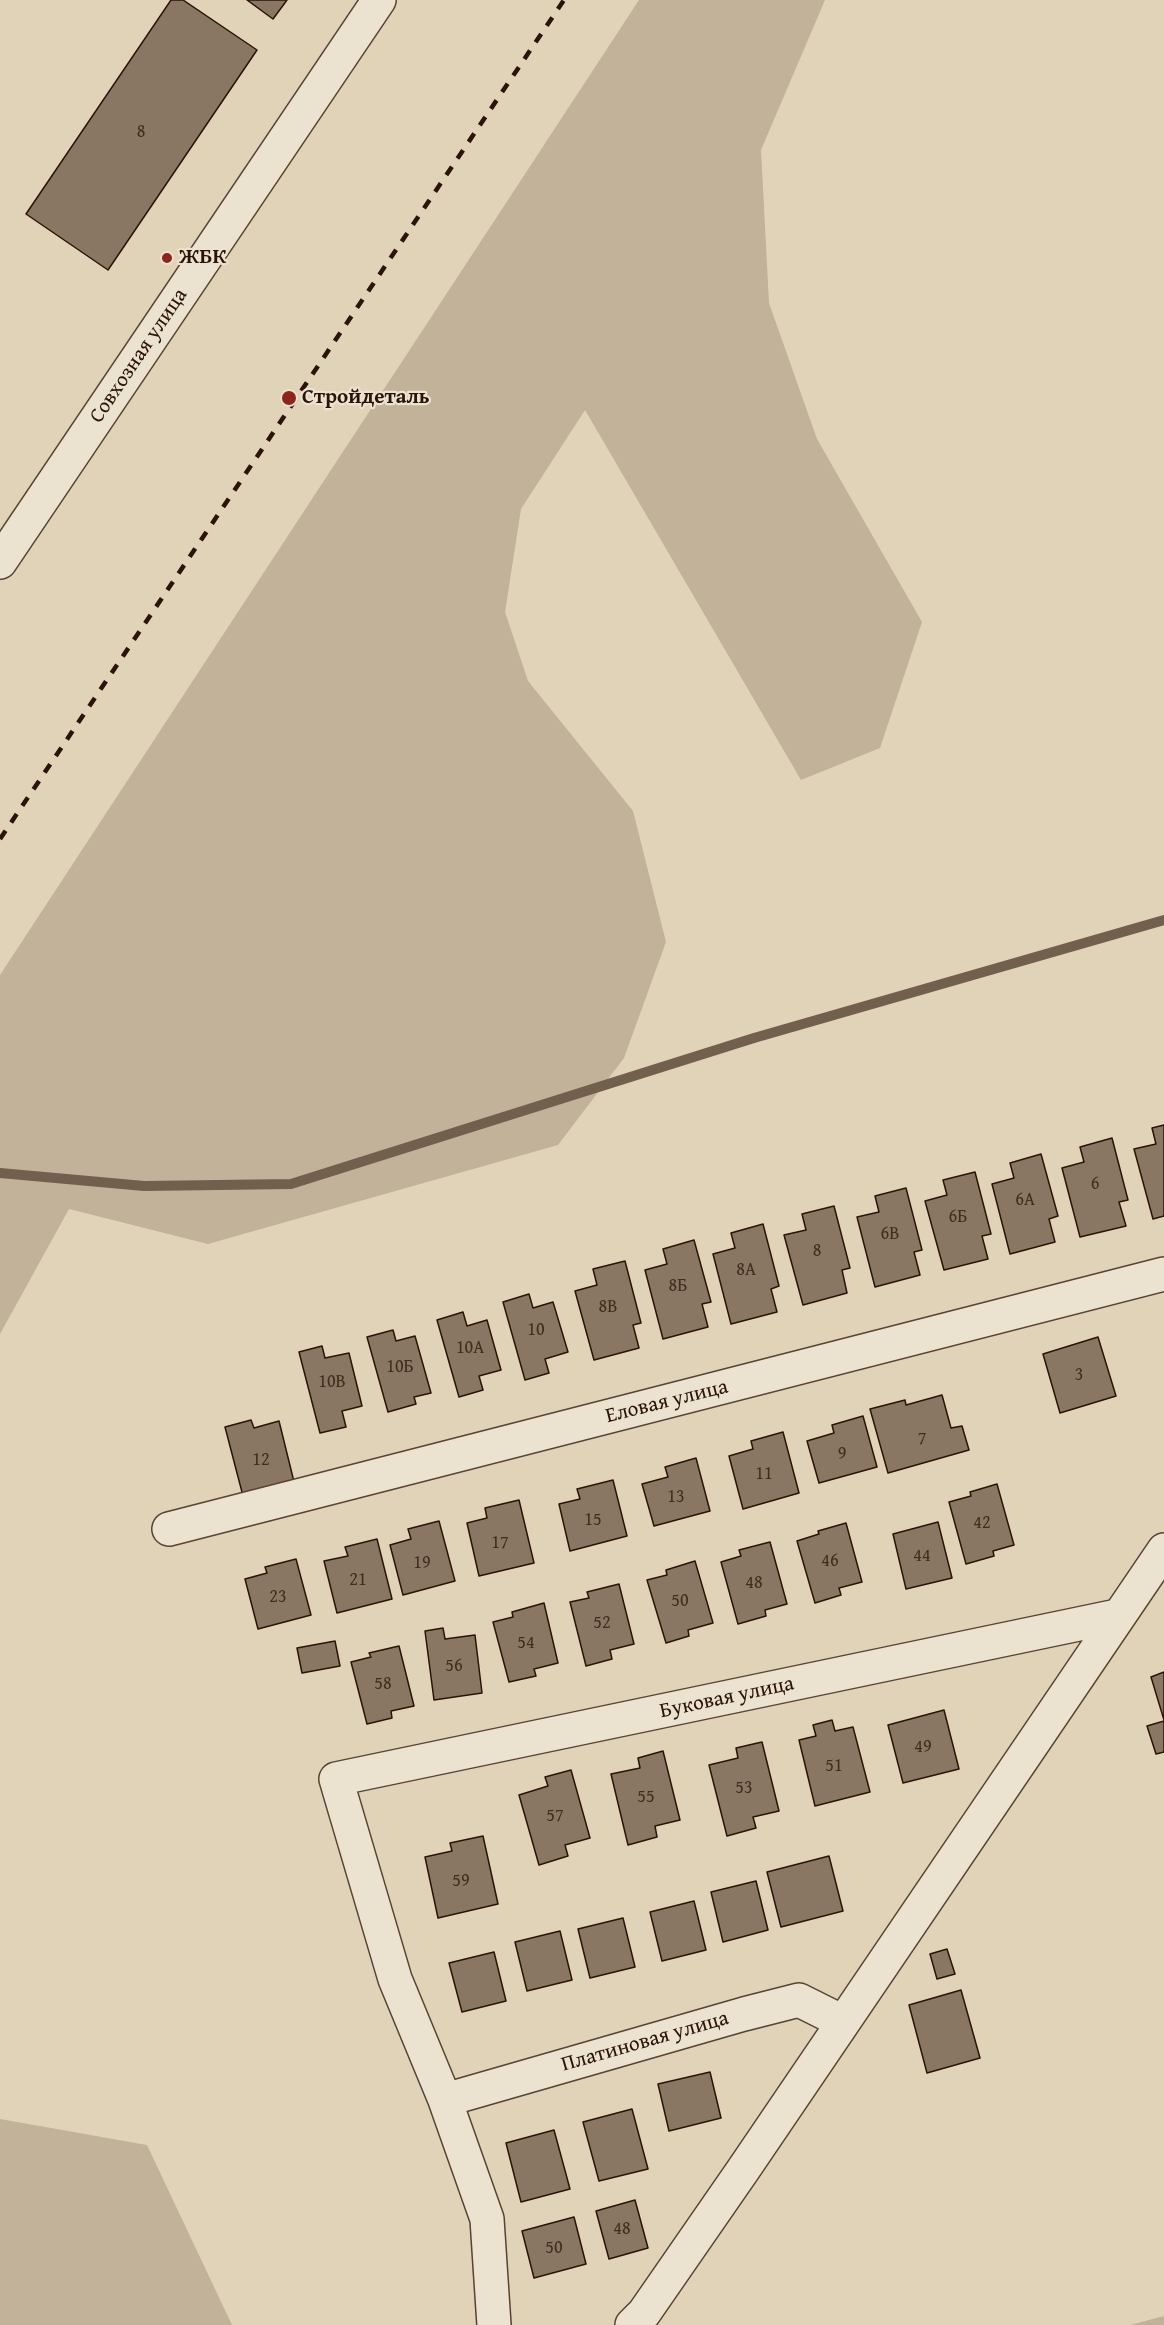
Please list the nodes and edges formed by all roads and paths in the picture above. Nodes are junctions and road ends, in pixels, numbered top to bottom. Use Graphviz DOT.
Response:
graph roads {
  1 [pos="379,0"];
  2 [pos="5,543"];
  3 [pos="1164,1274"];
  4 [pos="169,1529"];
  5 [pos="1164,1550"];
  6 [pos="1117,1616"];
  7 [pos="843,2022"];
  8 [pos="445,2100"];
  9 [pos="494,2325"];
  10 [pos="632,2325"];
  1 -- 2 [label="street, Совхозная улица"];
  3 -- 4 [label="street, Еловая улица"];
  5 -- 6 [label="street"];
  6 -- 7 [label="street"];
  6 -- 8 [label="street, Буковая улица"];
  7 -- 8 [label="street, Платиновая улица"];
  7 -- 10 [label="street"];
  8 -- 9 [label="street"];
}
